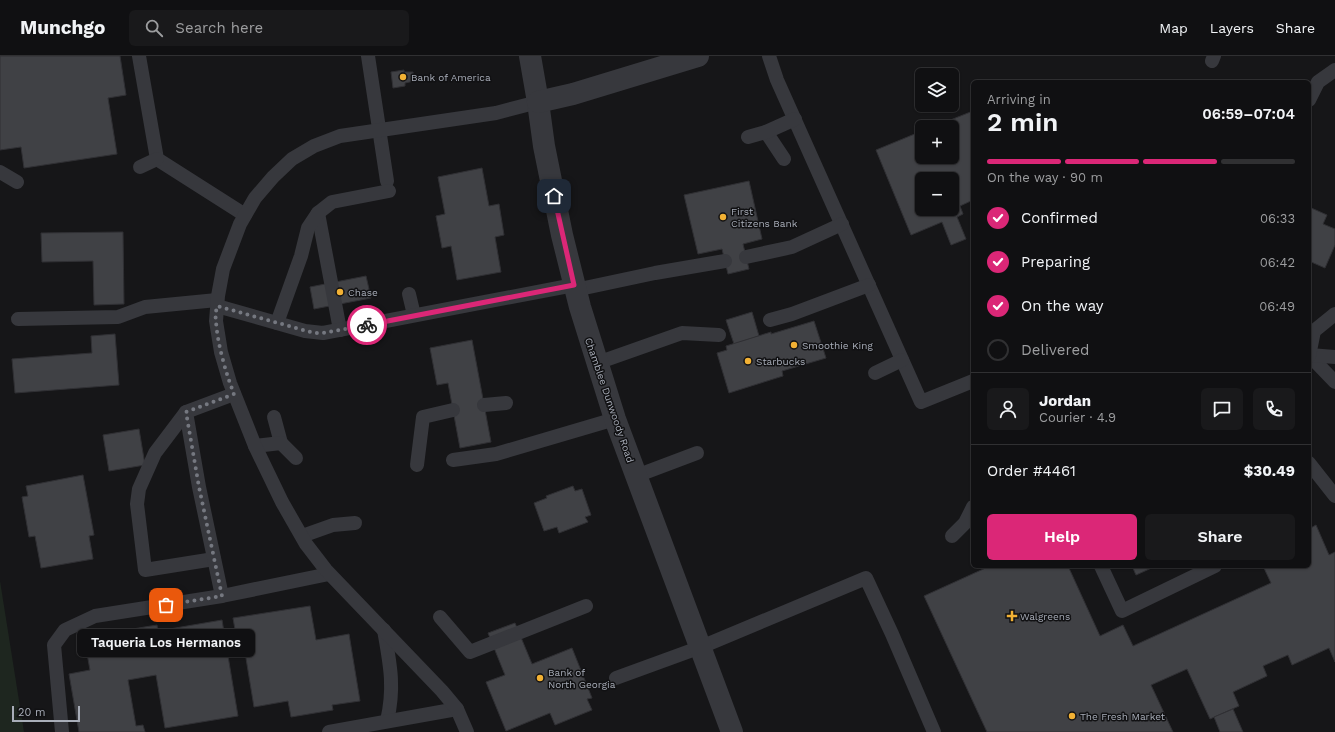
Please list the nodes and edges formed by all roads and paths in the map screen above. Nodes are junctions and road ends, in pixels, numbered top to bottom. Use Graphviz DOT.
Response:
graph roads {
  1 [pos="139,56"];
  2 [pos="368,56"];
  3 [pos="530,56"];
  4 [pos="698,56"];
  5 [pos="769,56"];
  6 [pos="1335,70"];
  7 [pos="1311,96"];
  8 [pos="538,102"];
  9 [pos="795,119"];
  10 [pos="378,130"];
  11 [pos="766,132"];
  12 [pos="748,137"];
  13 [pos="157,159"];
  14 [pos="784,159"];
  15 [pos="140,167"];
  16 [pos="0,172"];
  17 [pos="17,182"];
  18 [pos="318,213"];
  19 [pos="245,215"];
  20 [pos="842,224"];
  21 [pos="746,256"];
  22 [pos="725,261"];
  23 [pos="869,285"];
  24 [pos="575,287"];
  25 [pos="409,294"];
  26 [pos="217,303"];
  27 [pos="1335,314"];
  28 [pos="414,315"];
  29 [pos="18,319"];
  30 [pos="770,320"];
  31 [pos="277,323"];
  32 [pos="340,330"];
  33 [pos="719,335"];
  34 [pos="1311,345"];
  35 [pos="1311,355"];
  36 [pos="1311,357"];
  37 [pos="1335,357"];
  38 [pos="902,360"];
  39 [pos="597,363"];
  40 [pos="875,373"];
  41 [pos="971,382"];
  42 [pos="1335,382"];
  43 [pos="234,394"];
  44 [pos="506,403"];
  45 [pos="484,405"];
  46 [pos="453,410"];
  47 [pos="186,412"];
  48 [pos="274,417"];
  49 [pos="615,419"];
  50 [pos="281,443"];
  51 [pos="256,446"];
  52 [pos="697,452"];
  53 [pos="296,458"];
  54 [pos="453,460"];
  55 [pos="417,465"];
  56 [pos="1311,466"];
  57 [pos="636,476"];
  58 [pos="1335,496"];
  59 [pos="971,511"];
  60 [pos="355,523"];
  61 [pos="302,536"];
  62 [pos="952,536"];
  63 [pos="214,559"];
  64 [pos="1102,568"];
  65 [pos="1211,568"];
  66 [pos="329,574"];
  67 [pos="222,596"];
  68 [pos="586,606"];
  69 [pos="440,617"];
  70 [pos="384,630"];
  71 [pos="700,647"];
  72 [pos="616,678"];
  73 [pos="457,708"];
  74 [pos="387,721"];
  75 [pos="62,732"];
  76 [pos="329,732"];
  77 [pos="467,732"];
  78 [pos="732,732"];
  79 [pos="934,732"];
  1 -- 13 [label="lane"];
  2 -- 10 [label="lane"];
  3 -- 8 [label="street, Chamblee Dunwoody Road"];
  4 -- 8 [label="street"];
  5 -- 9 [label="lane"];
  6 -- 7 [label="lane"];
  8 -- 10 [label="lane"];
  8 -- 24 [label="street, Chamblee Dunwoody Road"];
  9 -- 11 [label="lane"];
  9 -- 20 [label="lane"];
  10 -- 18 [label="lane"];
  10 -- 19 [label="lane"];
  11 -- 12 [label="lane"];
  11 -- 14 [label="lane"];
  13 -- 15 [label="lane"];
  13 -- 19 [label="lane"];
  16 -- 17 [label="lane"];
  18 -- 31 [label="lane"];
  18 -- 32 [label="lane"];
  19 -- 26 [label="lane"];
  20 -- 21 [label="lane"];
  20 -- 23 [label="lane"];
  22 -- 24 [label="lane"];
  23 -- 30 [label="lane"];
  23 -- 38 [label="lane"];
  24 -- 28 [label="lane"];
  24 -- 39 [label="street, Chamblee Dunwoody Road"];
  25 -- 28 [label="lane"];
  26 -- 29 [label="lane"];
  26 -- 31 [label="lane"];
  26 -- 43 [label="lane"];
  27 -- 34 [label="lane"];
  28 -- 32 [label="lane"];
  31 -- 32 [label="lane"];
  33 -- 39 [label="lane"];
  35 -- 37 [label="lane"];
  36 -- 42 [label="lane"];
  38 -- 40 [label="lane"];
  38 -- 41 [label="lane"];
  39 -- 49 [label="street, Chamblee Dunwoody Road"];
  43 -- 47 [label="lane"];
  43 -- 51 [label="lane"];
  44 -- 45 [label="lane"];
  46 -- 55 [label="lane"];
  47 -- 63 [label="lane"];
  47 -- 63 [label="lane"];
  48 -- 50 [label="lane"];
  49 -- 54 [label="lane"];
  49 -- 57 [label="street, Chamblee Dunwoody Road"];
  50 -- 51 [label="lane"];
  50 -- 53 [label="lane"];
  51 -- 61 [label="lane"];
  52 -- 57 [label="lane"];
  56 -- 58 [label="lane"];
  57 -- 71 [label="street, Chamblee Dunwoody Road"];
  59 -- 62 [label="lane"];
  60 -- 61 [label="lane"];
  61 -- 66 [label="lane"];
  63 -- 67 [label="lane"];
  64 -- 65 [label="lane"];
  66 -- 67 [label="lane"];
  66 -- 70 [label="lane"];
  67 -- 75 [label="lane"];
  68 -- 69 [label="lane"];
  70 -- 73 [label="lane"];
  70 -- 74 [label="lane"];
  71 -- 72 [label="lane"];
  71 -- 78 [label="street, Chamblee Dunwoody Road"];
  71 -- 79 [label="lane"];
  73 -- 74 [label="lane"];
  73 -- 77 [label="lane"];
  74 -- 76 [label="lane"];
}
